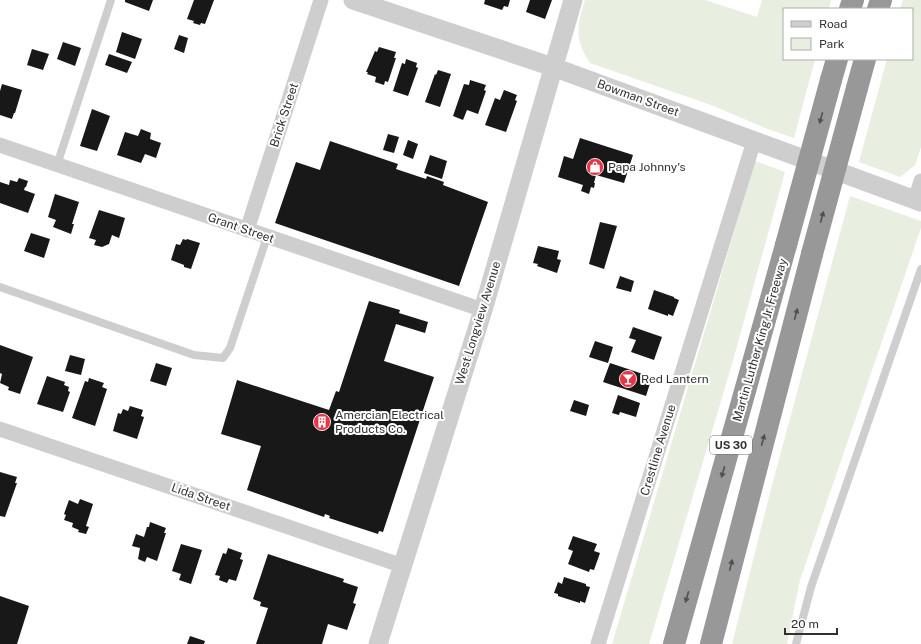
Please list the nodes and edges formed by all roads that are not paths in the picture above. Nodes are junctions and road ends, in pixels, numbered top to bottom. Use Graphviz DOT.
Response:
graph roads {
  1 [pos="111,0"];
  2 [pos="321,0"];
  3 [pos="353,0"];
  4 [pos="573,0"];
  5 [pos="837,60"];
  6 [pos="865,60"];
  7 [pos="553,68"];
  8 [pos="754,141"];
  9 [pos="0,145"];
  10 [pos="58,165"];
  11 [pos="921,181"];
  12 [pos="918,201"];
  13 [pos="247,230"];
  14 [pos="267,237"];
  15 [pos="921,269"];
  16 [pos="0,287"];
  17 [pos="483,310"];
  18 [pos="0,429"];
  19 [pos="403,566"];
  20 [pos="378,644"];
  21 [pos="598,644"];
  22 [pos="674,644"];
  23 [pos="711,644"];
  24 [pos="796,644"];
  1 -- 10 [label="lane"];
  2 -- 13 [label="street, Brick Street"];
  3 -- 7 [label="street, Bowman Street"];
  4 -- 7 [label="street, West Longview Avenue"];
  5 -- 22 [label="highway, Martin Luther King Jr. Freeway / US 30, one-way, bridge"];
  23 -- 6 [label="highway, US 30, one-way, bridge"];
  7 -- 8 [label="street, Bowman Street"];
  7 -- 17 [label="street, West Longview Avenue"];
  8 -- 12 [label="street, Bowman Street"];
  8 -- 21 [label="street, Crestline Avenue"];
  9 -- 10 [label="street, Grant Street"];
  10 -- 13 [label="street, Grant Street"];
  11 -- 12 [label="street"];
  13 -- 14 [label="street, Grant Street"];
  14 -- 16 [label="lane"];
  14 -- 17 [label="street, Grant Street"];
  15 -- 24 [label="lane"];
  17 -- 19 [label="street, West Longview Avenue"];
  18 -- 19 [label="street, Lida Street"];
  19 -- 20 [label="street, West Longview Avenue"];
}
